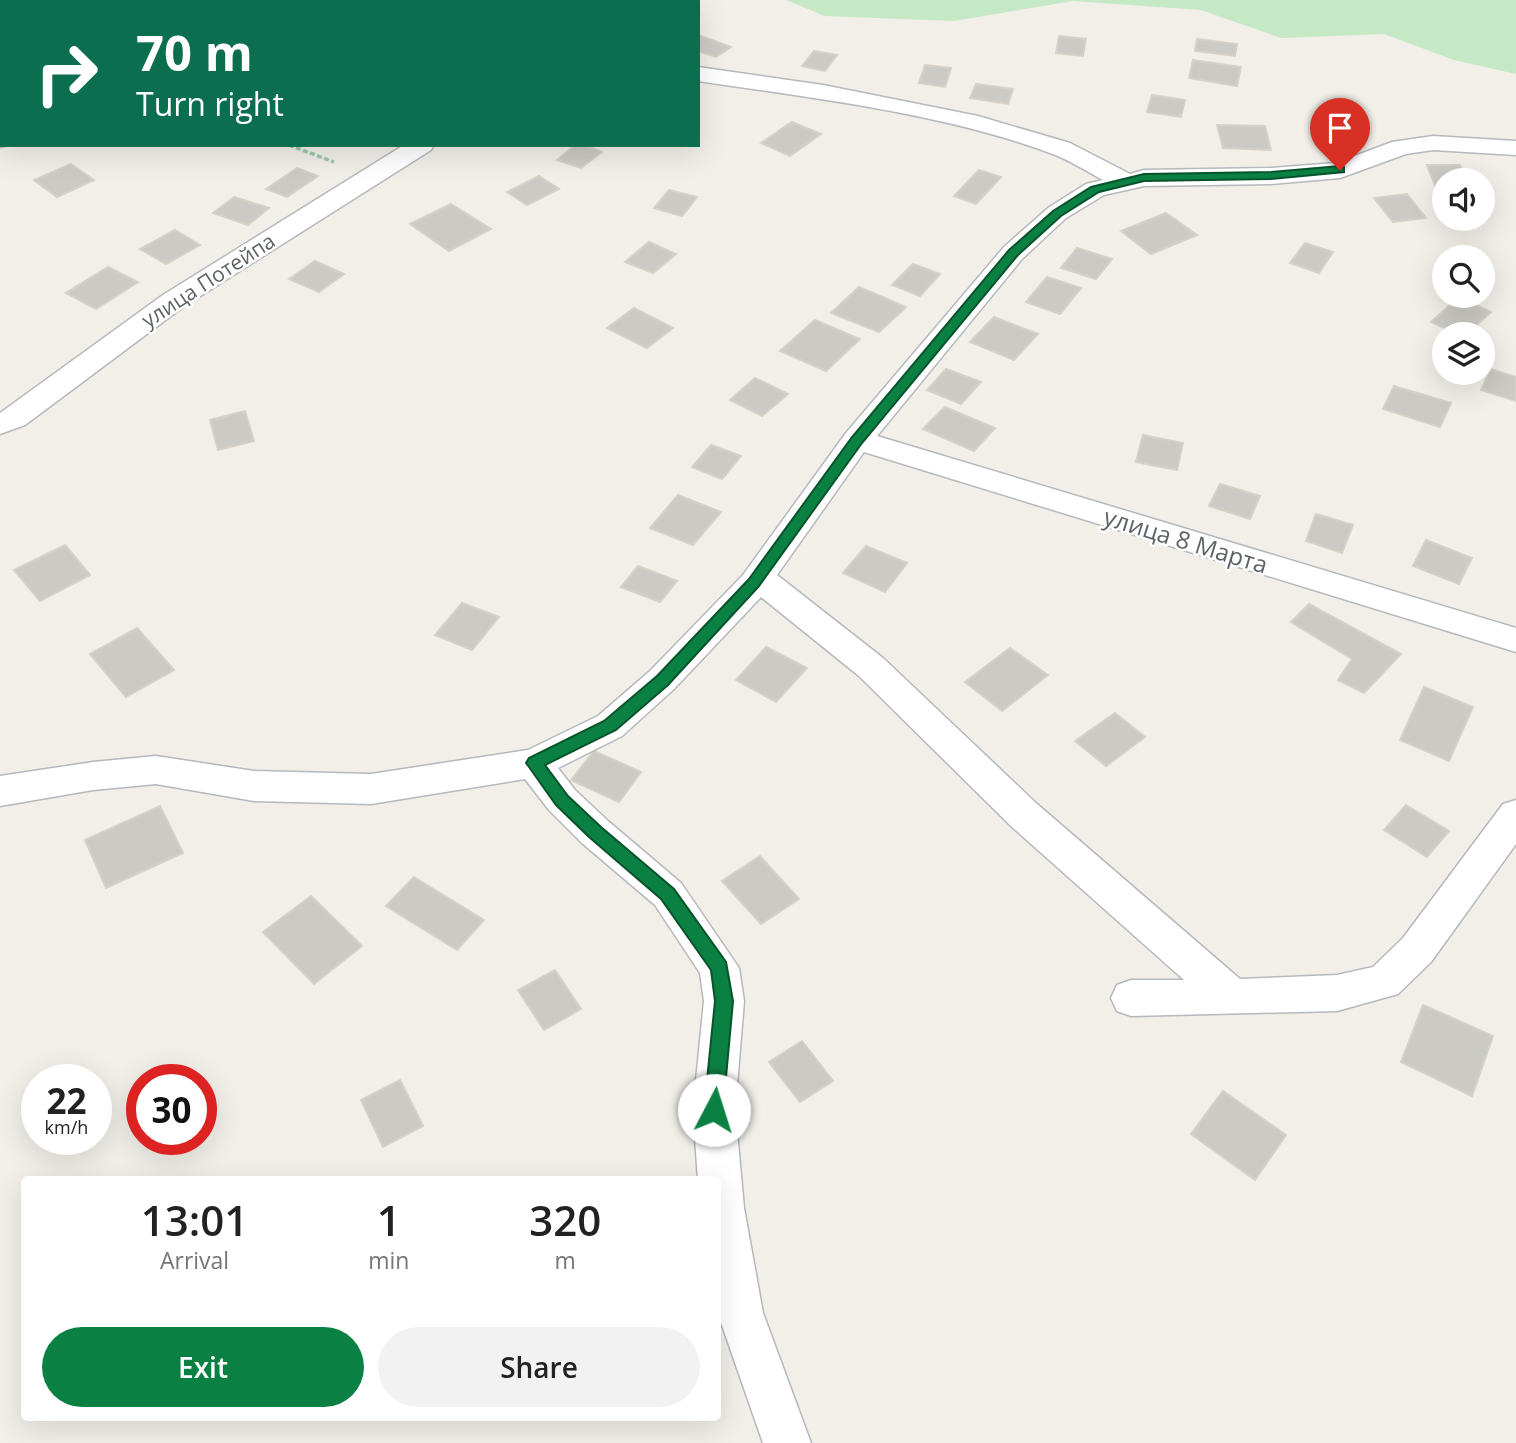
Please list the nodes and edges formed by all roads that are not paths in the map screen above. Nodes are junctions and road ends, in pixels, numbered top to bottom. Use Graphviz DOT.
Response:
graph roads {
  1 [pos="700,74"];
  2 [pos="419,147"];
  3 [pos="1516,148"];
  4 [pos="1128,182"];
  5 [pos="0,424"];
  6 [pos="857,440"];
  7 [pos="758,577"];
  8 [pos="1516,640"];
  9 [pos="534,763"];
  10 [pos="0,791"];
  11 [pos="1516,814"];
  12 [pos="1232,997"];
  13 [pos="1131,998"];
  14 [pos="719,1176"];
  15 [pos="721,1196"];
  16 [pos="787,1443"];
  1 -- 4 [label="street"];
  2 -- 5 [label="street, улица Потейпа"];
  3 -- 4 [label="street"];
  4 -- 6 [label="street"];
  6 -- 7 [label="street"];
  6 -- 8 [label="street, улица 8 Марта"];
  7 -- 9 [label="street"];
  7 -- 12 [label="street"];
  9 -- 10 [label="street"];
  9 -- 14 [label="street"];
  11 -- 12 [label="street"];
  12 -- 13 [label="street"];
  15 -- 16 [label="street"];
}
